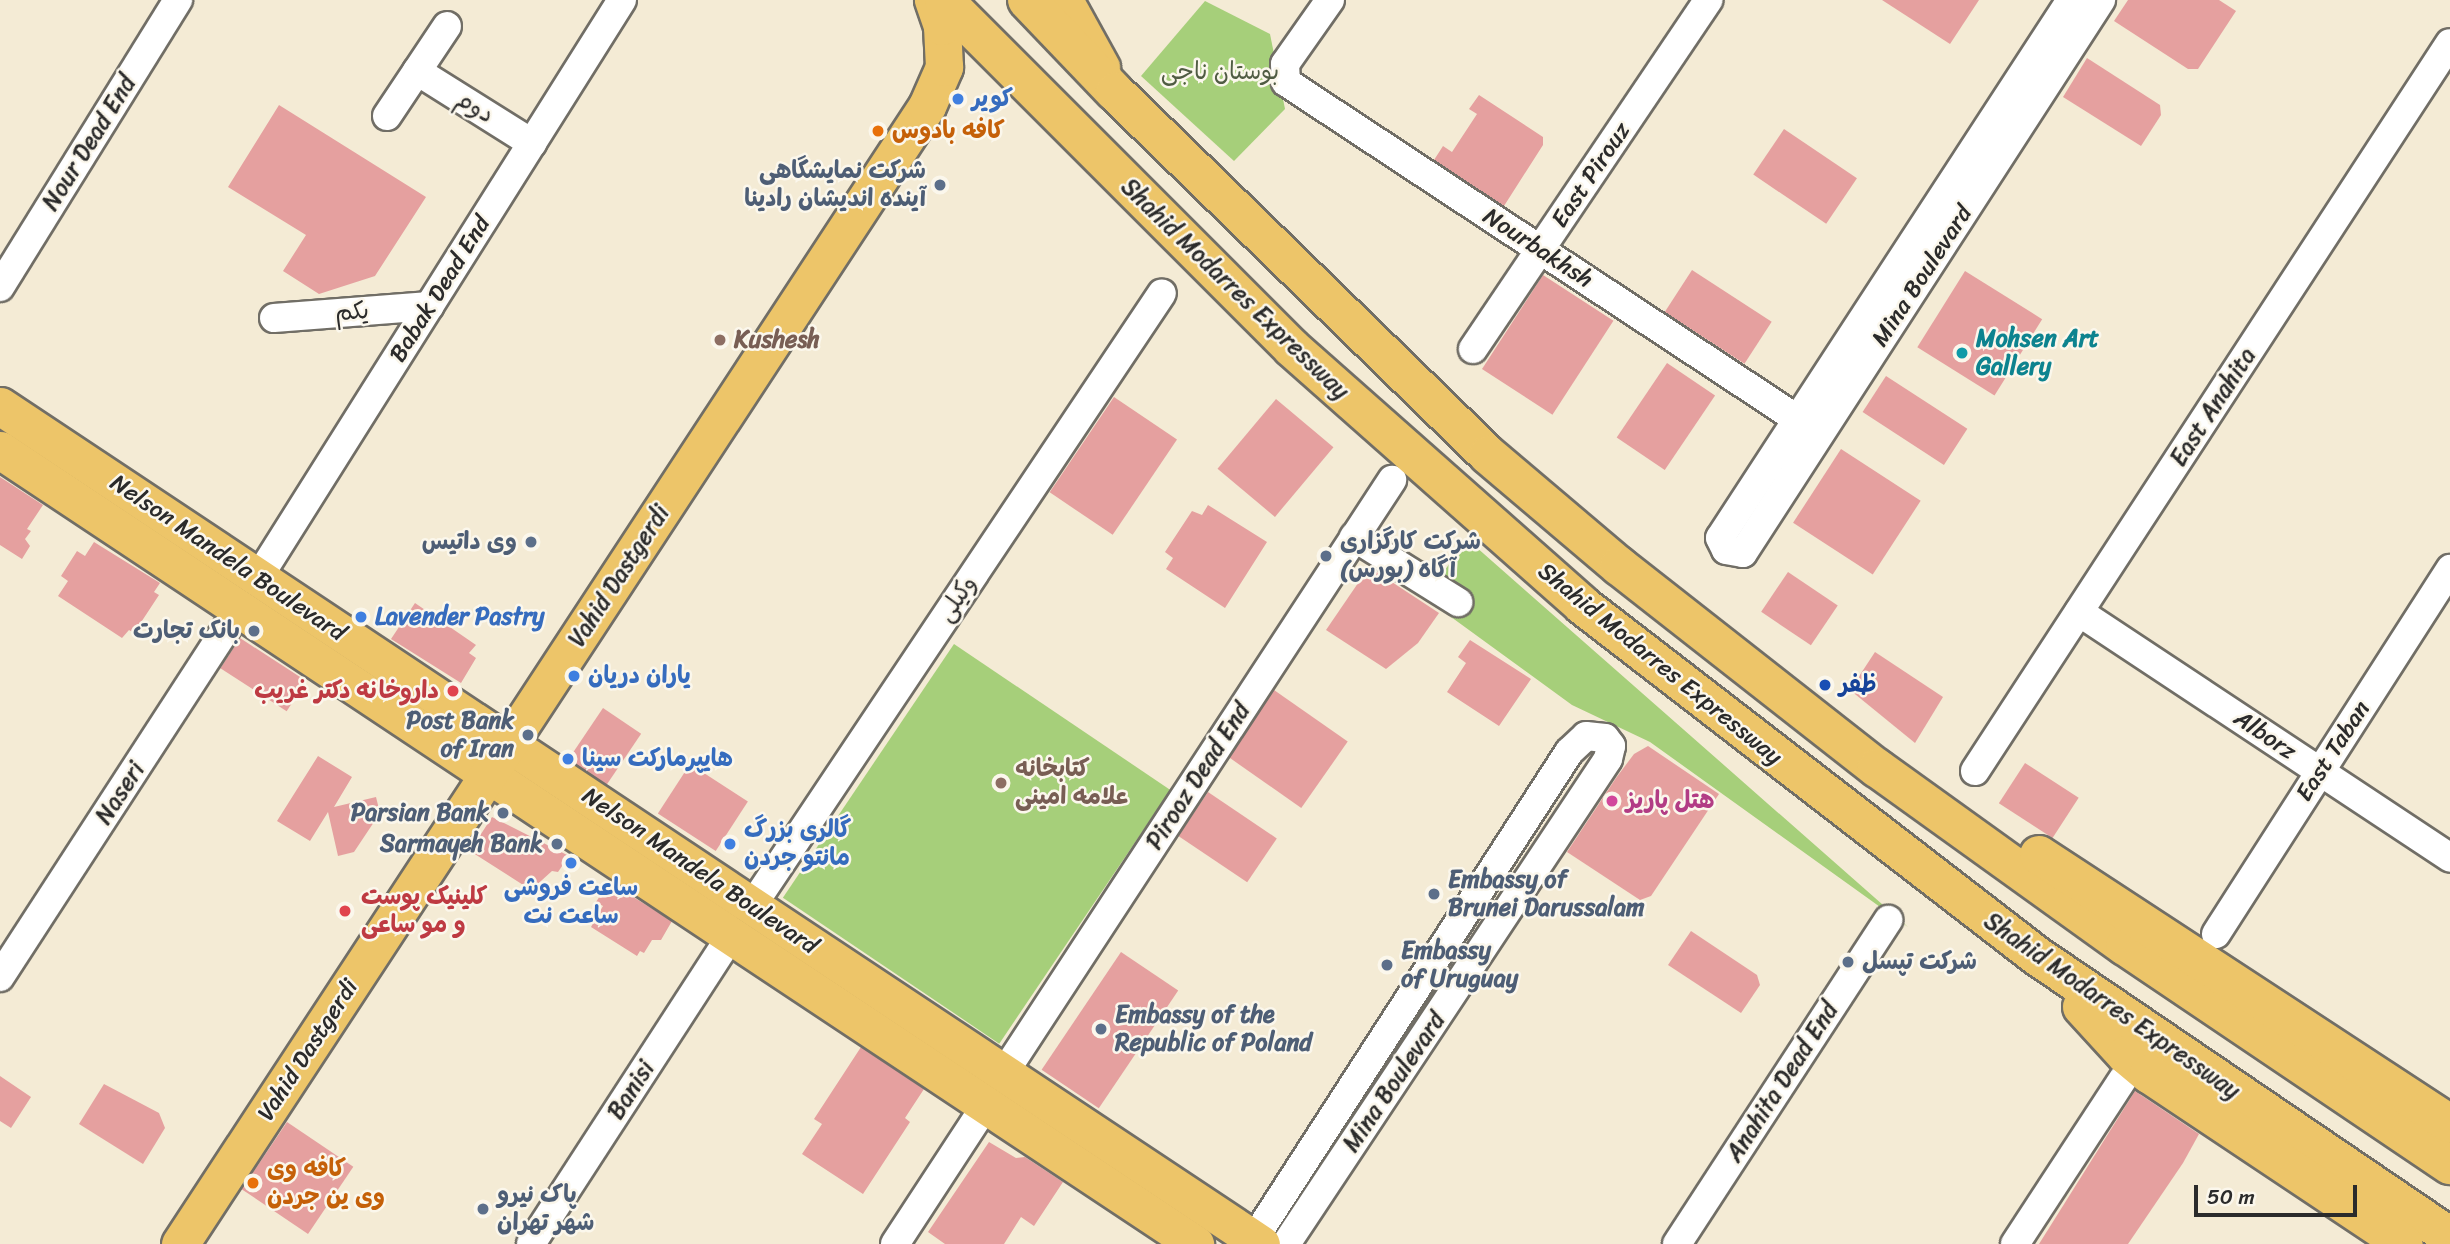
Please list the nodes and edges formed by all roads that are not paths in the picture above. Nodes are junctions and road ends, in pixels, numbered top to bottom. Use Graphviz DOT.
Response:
graph roads {
  1 [pos="178,0"];
  2 [pos="622,0"];
  3 [pos="933,0"];
  4 [pos="944,0"];
  5 [pos="1027,0"];
  6 [pos="1064,0"];
  7 [pos="1330,0"];
  8 [pos="1708,0"];
  9 [pos="2071,0"];
  10 [pos="2101,0"];
  11 [pos="447,26"];
  12 [pos="2450,43"];
  13 [pos="417,71"];
  14 [pos="1115,92"];
  15 [pos="387,116"];
  16 [pos="532,143"];
  17 [pos="1541,250"];
  18 [pos="0,287"];
  19 [pos="1163,293"];
  20 [pos="430,306"];
  21 [pos="274,318"];
  22 [pos="1473,349"];
  23 [pos="0,406"];
  24 [pos="1797,419"];
  25 [pos="0,450"];
  26 [pos="1392,480"];
  27 [pos="1354,537"];
  28 [pos="2450,569"];
  29 [pos="258,578"];
  30 [pos="1458,602"];
  31 [pos="239,609"];
  32 [pos="2079,612"];
  33 [pos="509,744"];
  34 [pos="1877,768"];
  35 [pos="1975,771"];
  36 [pos="2320,772"];
  37 [pos="488,775"];
  38 [pos="2450,858"];
  39 [pos="752,906"];
  40 [pos="1888,920"];
  41 [pos="2216,934"];
  42 [pos="731,936"];
  43 [pos="2037,956"];
  44 [pos="0,977"];
  45 [pos="1004,1073"];
  46 [pos="2123,1079"];
  47 [pos="986,1105"];
  48 [pos="2450,1124"];
  49 [pos="1117,1149"];
  50 [pos="2450,1164"];
  51 [pos="1098,1180"];
  52 [pos="1274,1233"];
  53 [pos="2450,1237"];
  54 [pos="180,1244"];
  55 [pos="531,1244"];
  56 [pos="895,1244"];
  57 [pos="1195,1244"];
  58 [pos="1677,1244"];
  59 [pos="2015,1244"];
  60 [pos="2404,1244"];
  1 -- 18 [label="street, Nour Dead End"];
  2 -- 16 [label="street, Babak Dead End"];
  3 -- 33 [label="main road, Vahid Dastgerdi"];
  4 -- 43 [label="highway, Shahid Modarres Expressway"];
  5 -- 14 [label="highway, Shahid Modarres Expressway"];
  6 -- 14 [label="main road"];
  7 -- 17 [label="street, Nourbakhsh"];
  8 -- 17 [label="street, East Pirouz"];
  9 -- 24 [label="street, Mina Boulevard"];
  10 -- 24 [label="street, Mina Boulevard"];
  11 -- 13 [label="street"];
  12 -- 32 [label="street, East Anahita"];
  13 -- 15 [label="street"];
  13 -- 16 [label="street, دوم"];
  14 -- 34 [label="highway, Shahid Modarres Expressway"];
  16 -- 20 [label="street, Babak Dead End"];
  17 -- 22 [label="street, East Pirouz"];
  17 -- 24 [label="street, Nourbakhsh"];
  19 -- 39 [label="street, وكيلی"];
  20 -- 21 [label="street, یکم"];
  20 -- 29 [label="street, Babak Dead End"];
  23 -- 29 [label="main road, Nelson Mandela Boulevard"];
  25 -- 31 [label="main road, Nelson Mandela Boulevard"];
  26 -- 27 [label="street, Pirooz Dead End"];
  27 -- 30 [label="street"];
  27 -- 45 [label="street, Pirooz Dead End"];
  28 -- 36 [label="street, East Taban"];
  29 -- 33 [label="main road, Nelson Mandela Boulevard"];
  31 -- 37 [label="main road, Nelson Mandela Boulevard"];
  31 -- 44 [label="street, Naseri"];
  32 -- 35 [label="street, East Anahita"];
  32 -- 36 [label="street, Alborz"];
  33 -- 37 [label="main road, Vahid Dastgerdi"];
  33 -- 39 [label="main road, Nelson Mandela Boulevard"];
  34 -- 48 [label="highway"];
  34 -- 50 [label="highway, Shahid Modarres Expressway"];
  36 -- 38 [label="street, Alborz"];
  36 -- 41 [label="street, East Taban"];
  37 -- 42 [label="main road, Nelson Mandela Boulevard"];
  37 -- 54 [label="main road, Vahid Dastgerdi"];
  39 -- 45 [label="main road, Nelson Mandela Boulevard"];
  40 -- 58 [label="street, Anahita Dead End"];
  42 -- 47 [label="main road, Nelson Mandela Boulevard"];
  42 -- 55 [label="street, Banisi"];
  43 -- 53 [label="highway, Shahid Modarres Expressway"];
  43 -- 60 [label="highway"];
  45 -- 49 [label="main road, Nelson Mandela Boulevard"];
  46 -- 59 [label="street"];
  47 -- 51 [label="main road, Nelson Mandela Boulevard"];
  47 -- 56 [label="street"];
  49 -- 51 [label="main road"];
  49 -- 52 [label="main road, Nelson Mandela Boulevard"];
  51 -- 57 [label="main road, Nelson Mandela Boulevard"];
  52 -- 52 [label="street, Mina Boulevard"];
}
